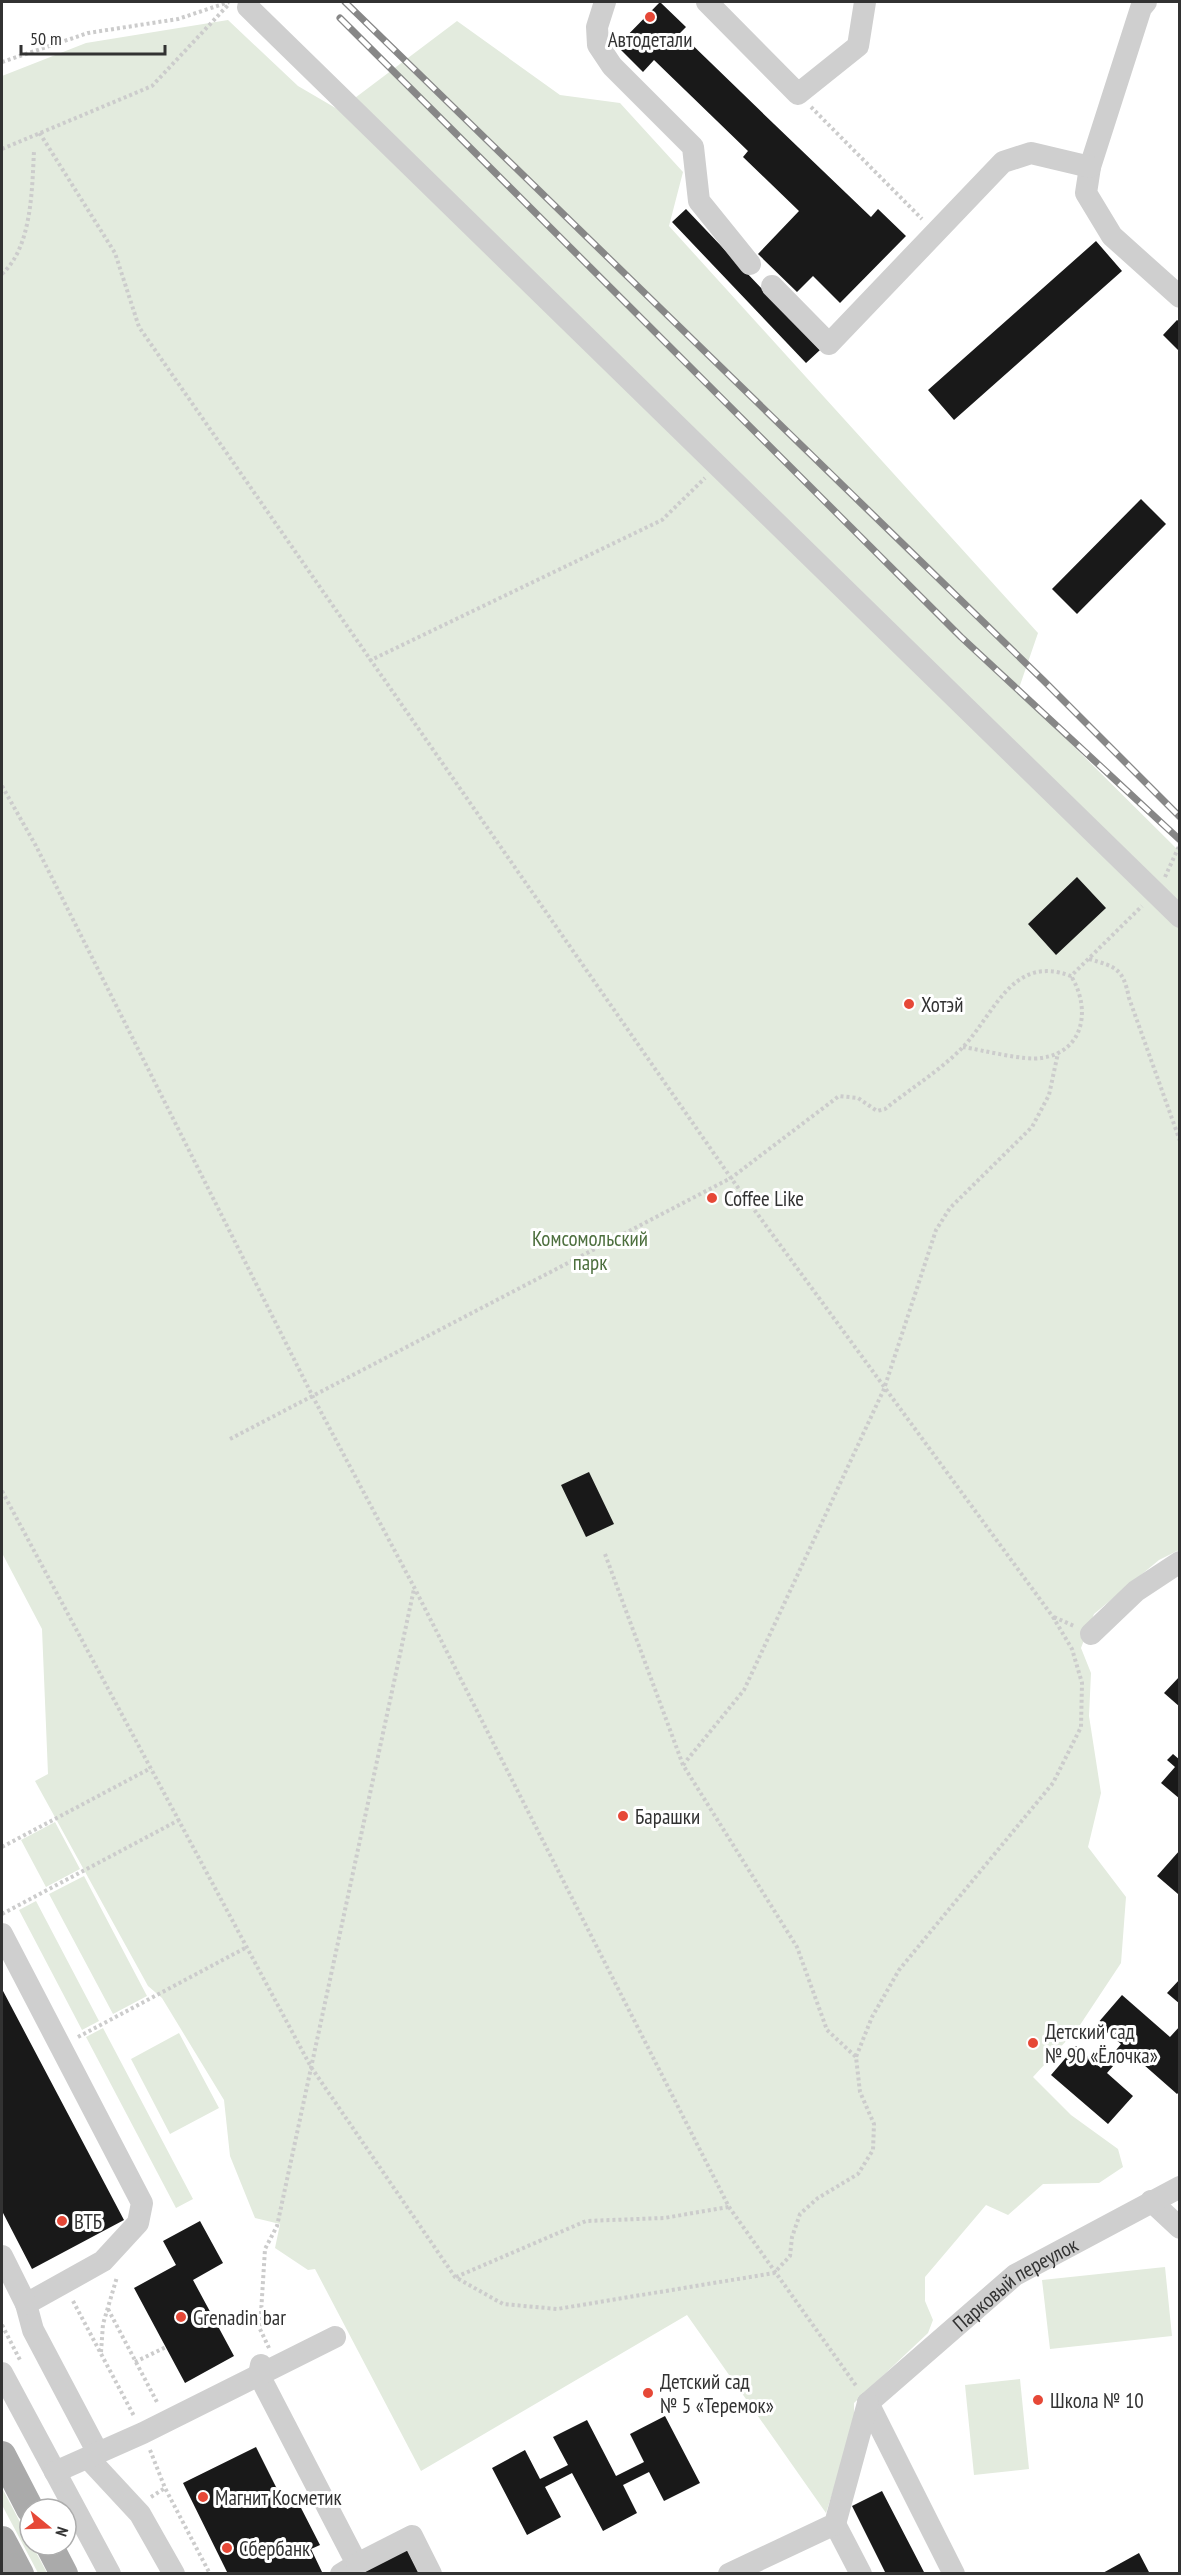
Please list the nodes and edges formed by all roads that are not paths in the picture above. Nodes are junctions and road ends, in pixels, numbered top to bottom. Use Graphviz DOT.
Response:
graph roads {
  1 [pos="605,2"];
  2 [pos="707,2"];
  3 [pos="865,2"];
  4 [pos="1146,2"];
  5 [pos="237,3"];
  6 [pos="1090,167"];
  7 [pos="750,264"];
  8 [pos="772,286"];
  9 [pos="1179,297"];
  10 [pos="1179,917"];
  11 [pos="1179,1562"];
  12 [pos="1091,1634"];
  13 [pos="2,1934"];
  14 [pos="1179,2187"];
  15 [pos="1151,2201"];
  16 [pos="1179,2228"];
  17 [pos="2,2256"];
  18 [pos="26,2304"];
  19 [pos="336,2337"];
  20 [pos="266,2368"];
  21 [pos="2,2373"];
  22 [pos="868,2403"];
  23 [pos="2,2455"];
  24 [pos="93,2455"];
  25 [pos="55,2472"];
  26 [pos="24,2497"];
  27 [pos="835,2523"];
  28 [pos="2,2540"];
  29 [pos="55,2557"];
  30 [pos="349,2569"];
  31 [pos="20,2574"];
  32 [pos="64,2574"];
  33 [pos="110,2574"];
  34 [pos="174,2574"];
  35 [pos="431,2574"];
  36 [pos="729,2574"];
  37 [pos="861,2574"];
  38 [pos="954,2574"];
  1 -- 7 [label="street"];
  2 -- 3 [label="street"];
  4 -- 6 [label="street"];
  5 -- 10 [label="street"];
  6 -- 8 [label="street"];
  6 -- 9 [label="street"];
  11 -- 12 [label="street"];
  13 -- 18 [label="street"];
  14 -- 15 [label="street, Парковый переулок"];
  15 -- 16 [label="street"];
  15 -- 22 [label="street, Парковый переулок"];
  17 -- 18 [label="street"];
  18 -- 24 [label="street"];
  19 -- 20 [label="street"];
  20 -- 24 [label="street"];
  20 -- 30 [label="street"];
  21 -- 25 [label="street"];
  22 -- 27 [label="street"];
  22 -- 38 [label="street"];
  23 -- 26 [label="main road"];
  24 -- 25 [label="street"];
  24 -- 34 [label="street"];
  25 -- 33 [label="street"];
  27 -- 36 [label="street"];
  27 -- 37 [label="street"];
  28 -- 31 [label="main road"];
  29 -- 32 [label="main road"];
  30 -- 35 [label="street"];
}
